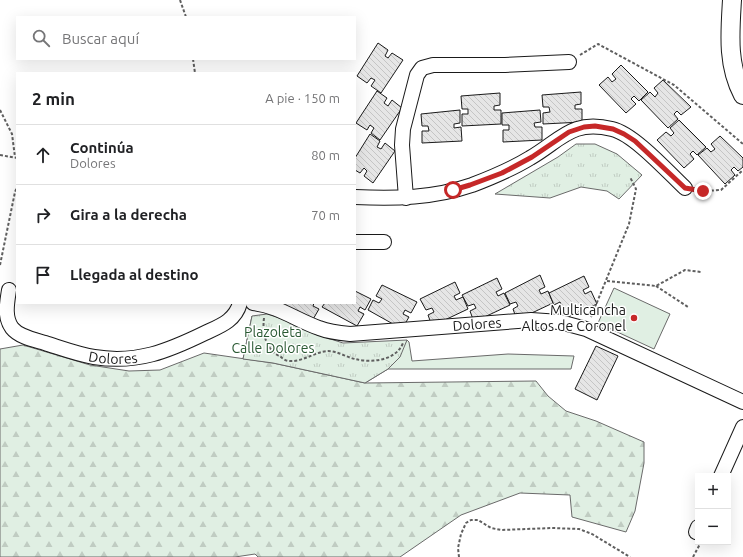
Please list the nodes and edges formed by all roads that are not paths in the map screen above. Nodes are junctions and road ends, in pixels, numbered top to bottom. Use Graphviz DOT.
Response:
graph roads {
  1 [pos="732,0"];
  2 [pos="569,62"];
  3 [pos="743,95"];
  4 [pos="685,188"];
  5 [pos="356,197"];
  6 [pos="406,198"];
  7 [pos="356,242"];
  8 [pos="384,242"];
  9 [pos="8,290"];
  10 [pos="240,304"];
  11 [pos="265,304"];
  12 [pos="743,402"];
  13 [pos="743,427"];
  14 [pos="722,473"];
  1 -- 3 [label="main road"];
  2 -- 6 [label="street"];
  4 -- 6 [label="street"];
  5 -- 6 [label="street"];
  7 -- 8 [label="street"];
  9 -- 10 [label="street, Dolores"];
  11 -- 12 [label="street, Dolores"];
  13 -- 14 [label="street"];
}
